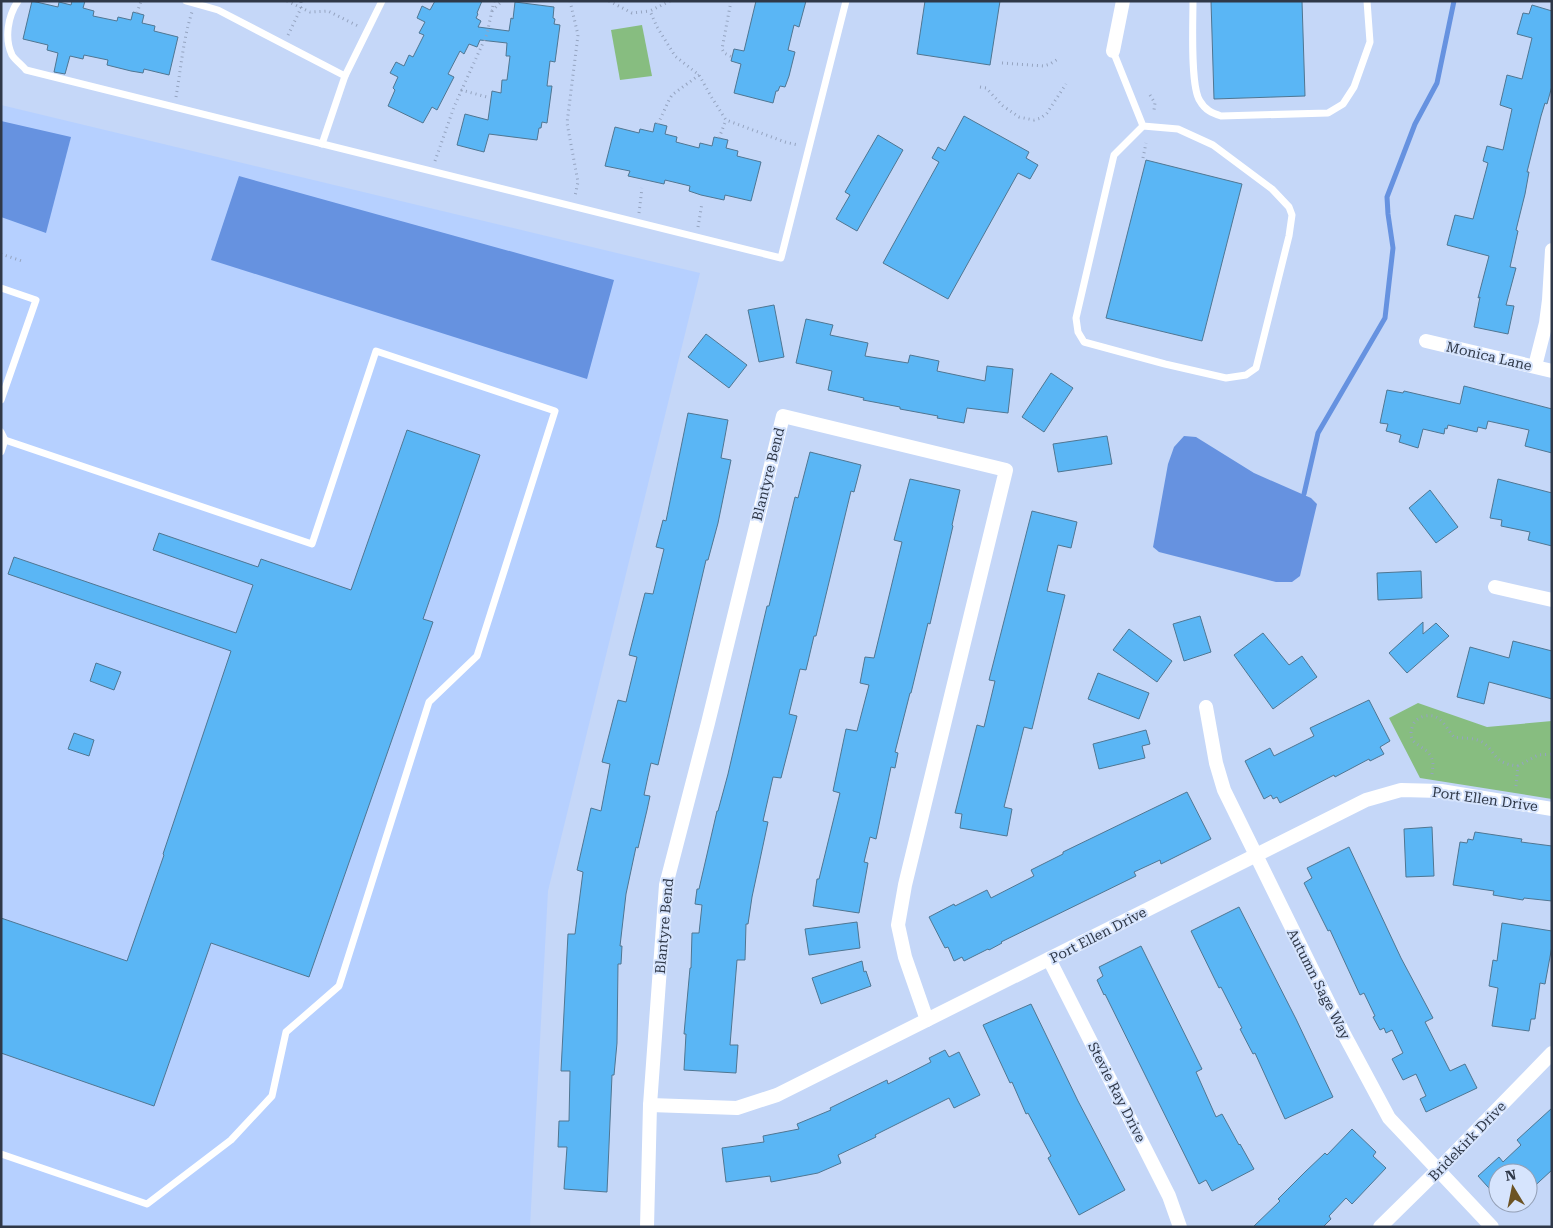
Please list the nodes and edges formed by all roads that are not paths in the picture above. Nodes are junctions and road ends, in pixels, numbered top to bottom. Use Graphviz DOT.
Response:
graph roads {
  1 [pos="18,1"];
  2 [pos="186,1"];
  3 [pos="382,1"];
  4 [pos="846,1"];
  5 [pos="1123,1"];
  6 [pos="1192,1"];
  7 [pos="1367,1"];
  8 [pos="1113,51"];
  9 [pos="345,76"];
  10 [pos="1143,126"];
  11 [pos="322,144"];
  12 [pos="1552,250"];
  13 [pos="1,288"];
  14 [pos="1426,341"];
  15 [pos="1535,366"];
  16 [pos="1552,371"];
  17 [pos="1,400"];
  18 [pos="1,432"];
  19 [pos="5,440"];
  20 [pos="1,452"];
  21 [pos="1496,586"];
  22 [pos="1552,600"];
  23 [pos="1206,708"];
  24 [pos="1552,809"];
  25 [pos="1255,856"];
  26 [pos="1050,959"];
  27 [pos="927,1020"];
  28 [pos="1552,1054"];
  29 [pos="650,1105"];
  30 [pos="1,1154"];
  31 [pos="1438,1170"];
  32 [pos="647,1227"];
  33 [pos="1180,1227"];
  34 [pos="1380,1227"];
  35 [pos="1492,1227"];
  1 -- 11 [label="lane"];
  2 -- 9 [label="lane"];
  3 -- 9 [label="lane"];
  4 -- 11 [label="lane"];
  5 -- 8 [label="street"];
  6 -- 7 [label="lane"];
  8 -- 10 [label="lane"];
  9 -- 11 [label="lane"];
  10 -- 10 [label="lane"];
  12 -- 15 [label="street"];
  13 -- 17 [label="lane"];
  14 -- 15 [label="street, Monica Lane"];
  15 -- 16 [label="street, Monica Lane"];
  18 -- 19 [label="lane"];
  19 -- 20 [label="lane"];
  19 -- 30 [label="lane"];
  21 -- 22 [label="street"];
  23 -- 25 [label="street, Autumn Sage Way"];
  24 -- 25 [label="street, Port Ellen Drive"];
  25 -- 26 [label="street, Port Ellen Drive"];
  25 -- 31 [label="street, Autumn Sage Way"];
  26 -- 27 [label="street, Port Ellen Drive"];
  26 -- 33 [label="street, Stevie Ray Drive"];
  27 -- 29 [label="street, Port Ellen Drive"];
  27 -- 29 [label="street, Blantyre Bend"];
  28 -- 31 [label="street, Bridekirk Drive"];
  29 -- 32 [label="street, Blantyre Bend"];
  31 -- 34 [label="street, Bridekirk Drive"];
  31 -- 35 [label="street, Autumn Sage Way"];
}
